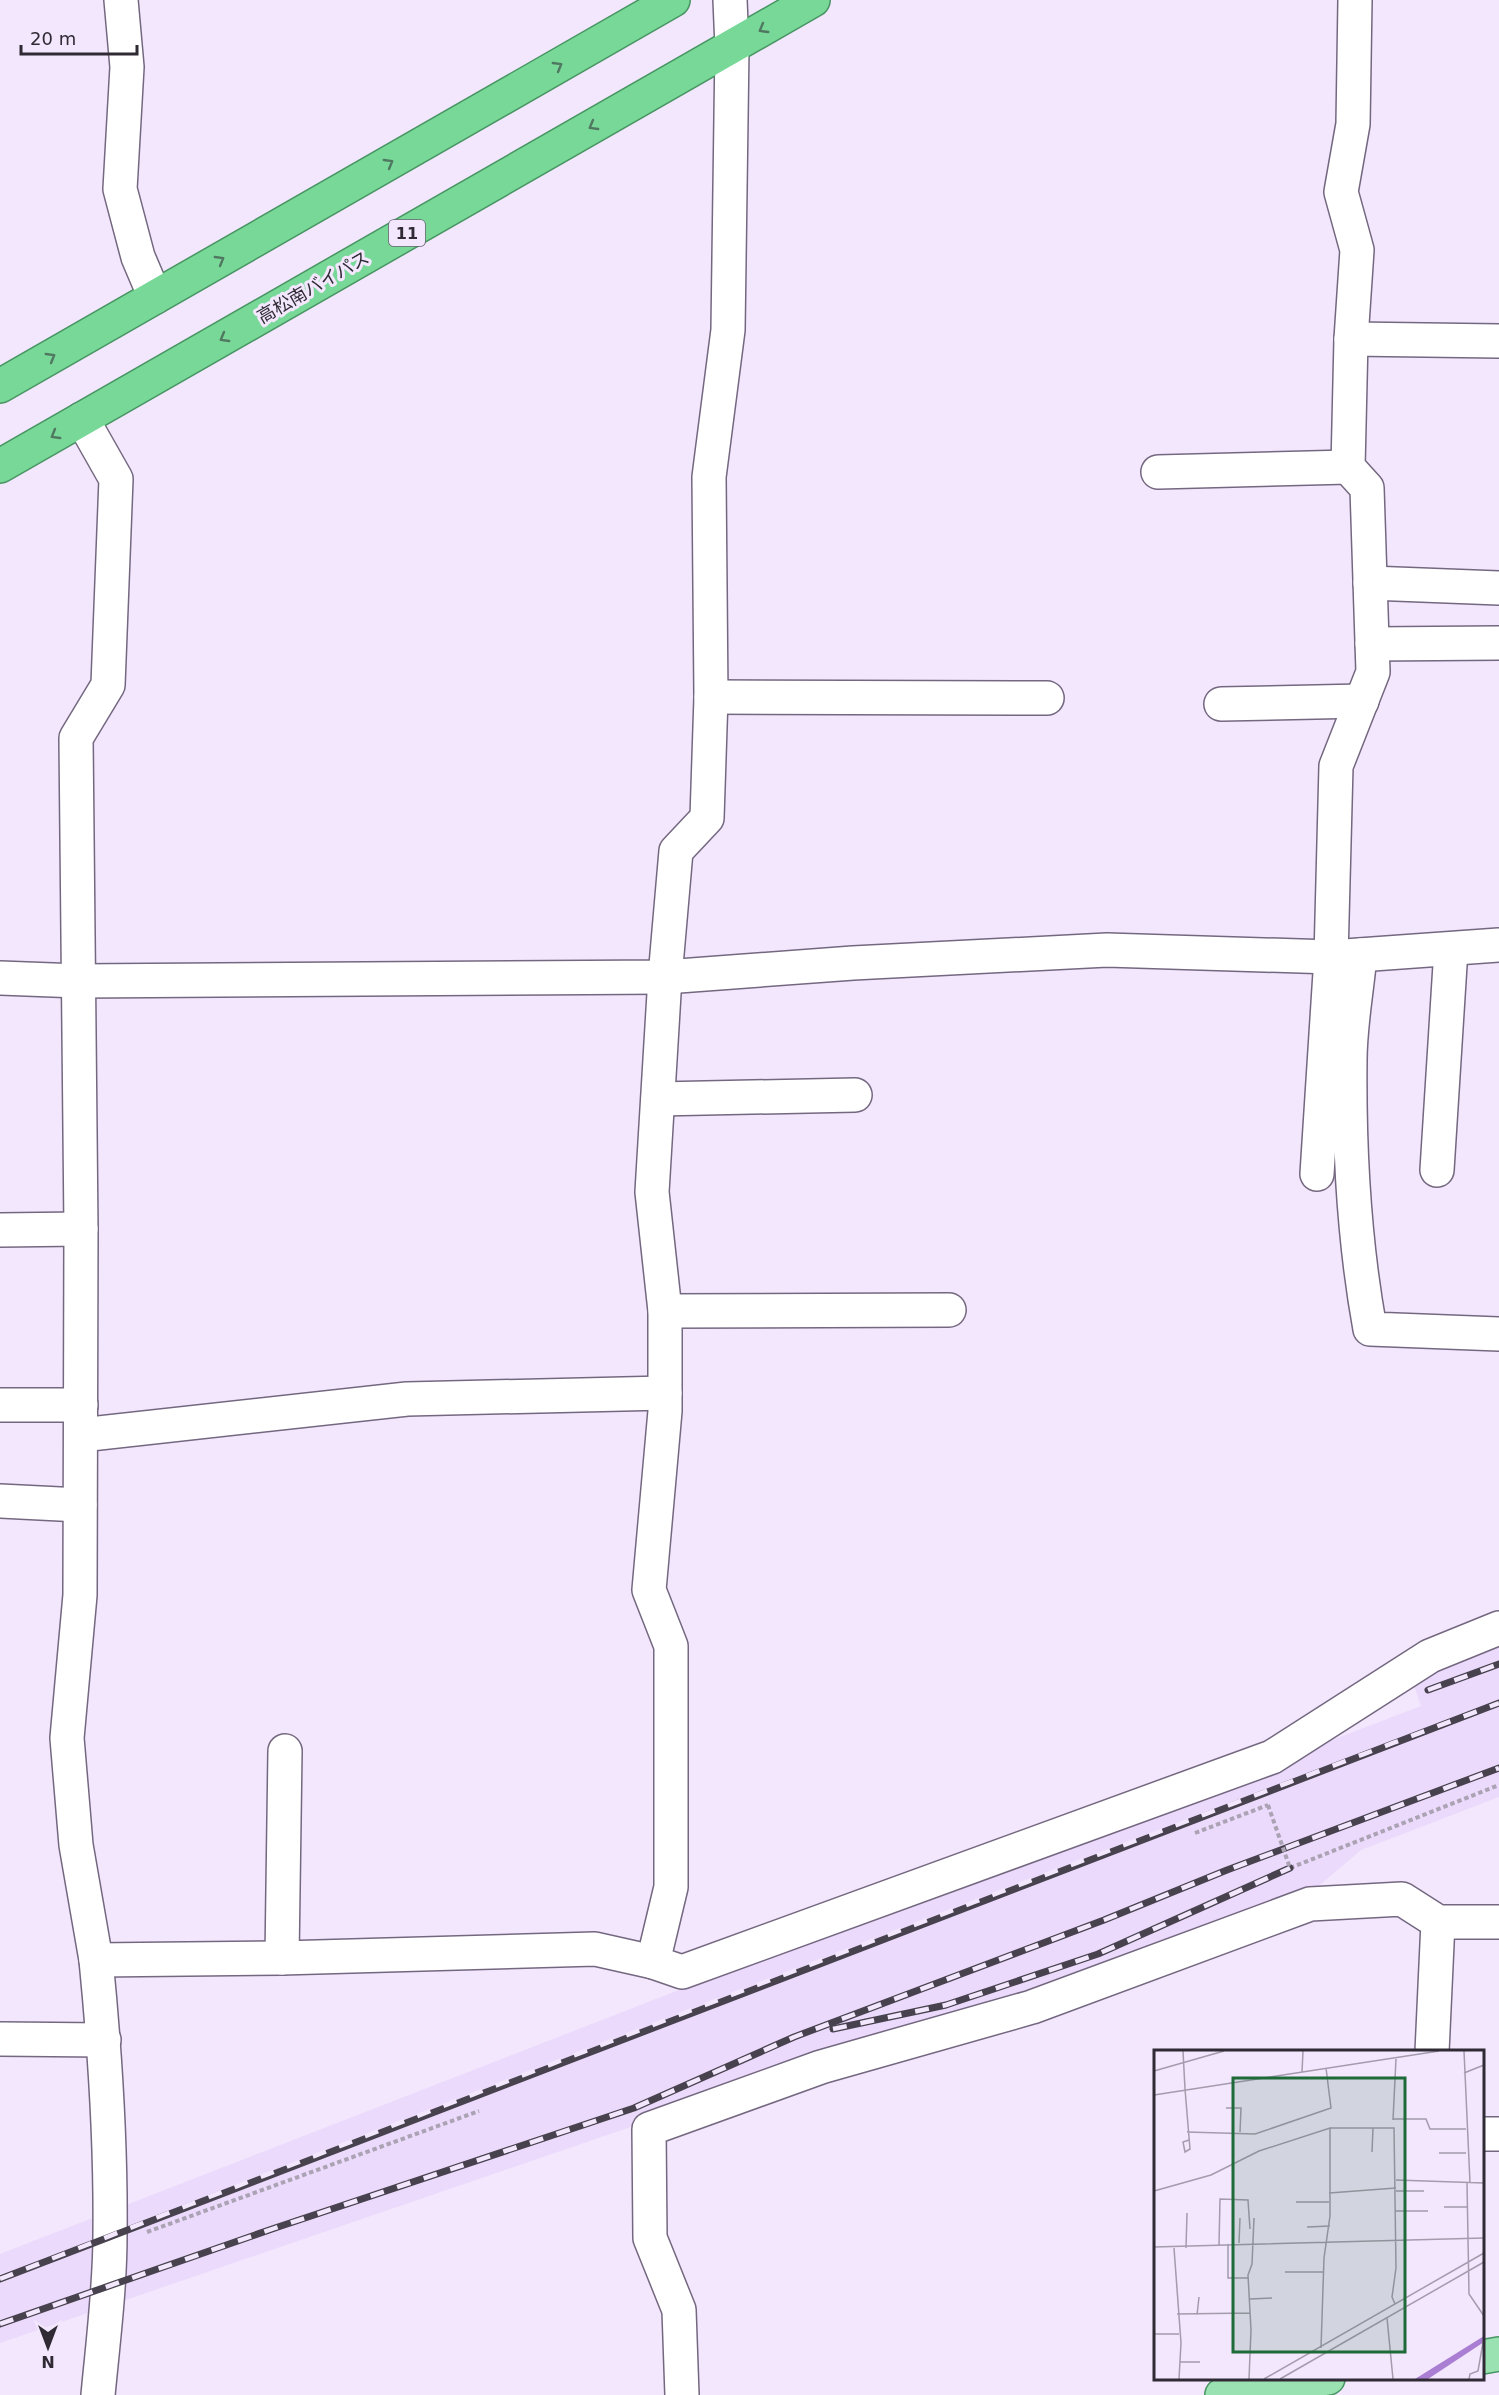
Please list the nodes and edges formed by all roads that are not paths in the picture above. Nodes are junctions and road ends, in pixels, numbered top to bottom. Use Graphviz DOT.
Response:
graph roads {
  1 [pos="121,0"];
  2 [pos="673,0"];
  3 [pos="730,0"];
  4 [pos="813,0"];
  5 [pos="1355,0"];
  6 [pos="732,47"];
  7 [pos="155,297"];
  8 [pos="1352,339"];
  9 [pos="1499,340"];
  10 [pos="0,386"];
  11 [pos="82,419"];
  12 [pos="0,466"];
  13 [pos="1348,467"];
  14 [pos="1158,471"];
  15 [pos="1370,584"];
  16 [pos="1499,588"];
  17 [pos="1499,643"];
  18 [pos="1372,644"];
  19 [pos="711,697"];
  20 [pos="1047,698"];
  21 [pos="1362,700"];
  22 [pos="1221,704"];
  23 [pos="1499,945"];
  24 [pos="1451,949"];
  25 [pos="1346,956"];
  26 [pos="665,977"];
  27 [pos="0,978"];
  28 [pos="79,981"];
  29 [pos="855,1095"];
  30 [pos="658,1099"];
  31 [pos="1437,1170"];
  32 [pos="1317,1174"];
  33 [pos="0,1230"];
  34 [pos="81,1230"];
  35 [pos="949,1310"];
  36 [pos="665,1311"];
  37 [pos="1499,1334"];
  38 [pos="665,1393"];
  39 [pos="0,1405"];
  40 [pos="81,1420"];
  41 [pos="0,1501"];
  42 [pos="80,1504"];
  43 [pos="1499,1628"];
  44 [pos="285,1751"];
  45 [pos="1438,1922"];
  46 [pos="1499,1922"];
  47 [pos="282,1958"];
  48 [pos="96,1960"];
  49 [pos="654,1962"];
  50 [pos="0,2039"];
  51 [pos="104,2040"];
  52 [pos="1432,2050"];
  53 [pos="1499,2354"];
  54 [pos="1484,2357"];
  55 [pos="1321,2380"];
  56 [pos="98,2395"];
  57 [pos="682,2395"];
  58 [pos="1222,2395"];
  1 -- 7 [label="street"];
  7 -- 2 [label="highway, one-way"];
  3 -- 6 [label="street"];
  4 -- 6 [label="highway, 高松南バイパス / 11, one-way"];
  5 -- 8 [label="street"];
  6 -- 11 [label="highway, 高松南バイパス / 11, one-way"];
  6 -- 19 [label="street"];
  10 -- 7 [label="highway, one-way"];
  8 -- 9 [label="street"];
  8 -- 13 [label="street"];
  11 -- 12 [label="highway, 高松南バイパス / 11, one-way"];
  11 -- 28 [label="street"];
  13 -- 14 [label="street"];
  13 -- 15 [label="street"];
  15 -- 16 [label="street"];
  15 -- 18 [label="street"];
  17 -- 18 [label="street"];
  18 -- 21 [label="street"];
  19 -- 20 [label="street"];
  19 -- 26 [label="street"];
  21 -- 22 [label="street"];
  21 -- 25 [label="street"];
  23 -- 24 [label="street"];
  24 -- 25 [label="street"];
  24 -- 31 [label="street"];
  25 -- 26 [label="street"];
  25 -- 32 [label="street"];
  25 -- 37 [label="street"];
  26 -- 28 [label="street"];
  26 -- 30 [label="street"];
  27 -- 28 [label="street"];
  28 -- 34 [label="street"];
  29 -- 30 [label="street"];
  30 -- 36 [label="street"];
  33 -- 34 [label="street"];
  34 -- 40 [label="street"];
  35 -- 36 [label="street"];
  36 -- 38 [label="street"];
  38 -- 40 [label="street"];
  38 -- 49 [label="street"];
  39 -- 40 [label="street"];
  40 -- 42 [label="street"];
  41 -- 42 [label="street"];
  42 -- 48 [label="street"];
  43 -- 49 [label="street"];
  44 -- 47 [label="street"];
  45 -- 46 [label="street"];
  45 -- 52 [label="street"];
  45 -- 57 [label="street"];
  47 -- 48 [label="street"];
  47 -- 49 [label="street"];
  48 -- 51 [label="street"];
  50 -- 51 [label="street"];
  51 -- 56 [label="street"];
  53 -- 54 [label="main road"];
  55 -- 58 [label="main road"];
}
